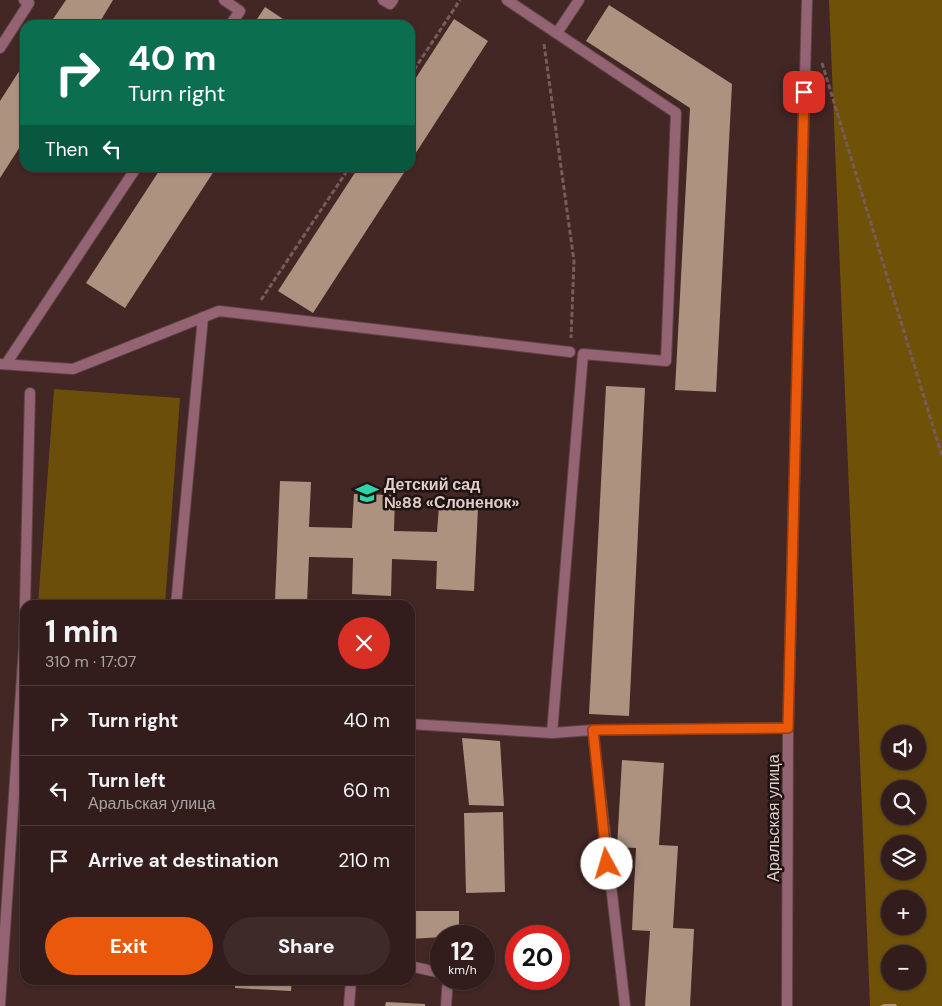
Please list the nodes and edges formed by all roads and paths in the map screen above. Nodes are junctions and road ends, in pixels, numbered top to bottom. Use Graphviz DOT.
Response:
graph roads {
  1 [pos="24,0"];
  2 [pos="224,0"];
  3 [pos="383,0"];
  4 [pos="393,0"];
  5 [pos="460,0"];
  6 [pos="507,0"];
  7 [pos="578,0"];
  8 [pos="807,0"];
  9 [pos="234,20"];
  10 [pos="542,23"];
  11 [pos="557,34"];
  12 [pos="0,48"];
  13 [pos="821,59"];
  14 [pos="415,68"];
  15 [pos="133,172"];
  16 [pos="346,172"];
  17 [pos="252,315"];
  18 [pos="203,317"];
  19 [pos="570,352"];
  20 [pos="3,364"];
  21 [pos="30,393"];
  22 [pos="942,456"];
  23 [pos="25,600"];
  24 [pos="176,600"];
  25 [pos="20,706"];
  26 [pos="415,724"];
  27 [pos="788,728"];
  28 [pos="593,730"];
  29 [pos="552,733"];
  30 [pos="415,967"];
  31 [pos="430,971"];
  32 [pos="351,985"];
  33 [pos="447,990"];
  34 [pos="0,1004"];
  35 [pos="349,1006"];
  36 [pos="446,1006"];
  37 [pos="625,1006"];
  38 [pos="787,1006"];
  1 -- 12 [label="street"];
  2 -- 9 [label="street"];
  3 -- 4 [label="street"];
  5 -- 14 [label="path"];
  6 -- 10 [label="street"];
  7 -- 11 [label="street"];
  8 -- 27 [label="street, Аральская улица"];
  10 -- 11 [label="street"];
  10 -- 19 [label="path"];
  11 -- 29 [label="street"];
  13 -- 22 [label="path"];
  15 -- 20 [label="street"];
  16 -- 17 [label="path"];
  17 -- 18 [label="street"];
  17 -- 19 [label="street"];
  18 -- 20 [label="street"];
  18 -- 24 [label="street"];
  21 -- 23 [label="street"];
  25 -- 34 [label="street"];
  26 -- 29 [label="street"];
  27 -- 28 [label="street"];
  27 -- 38 [label="street, Аральская улица"];
  28 -- 29 [label="street"];
  28 -- 37 [label="street"];
  30 -- 31 [label="street"];
  32 -- 35 [label="street"];
  33 -- 36 [label="street"];
}
